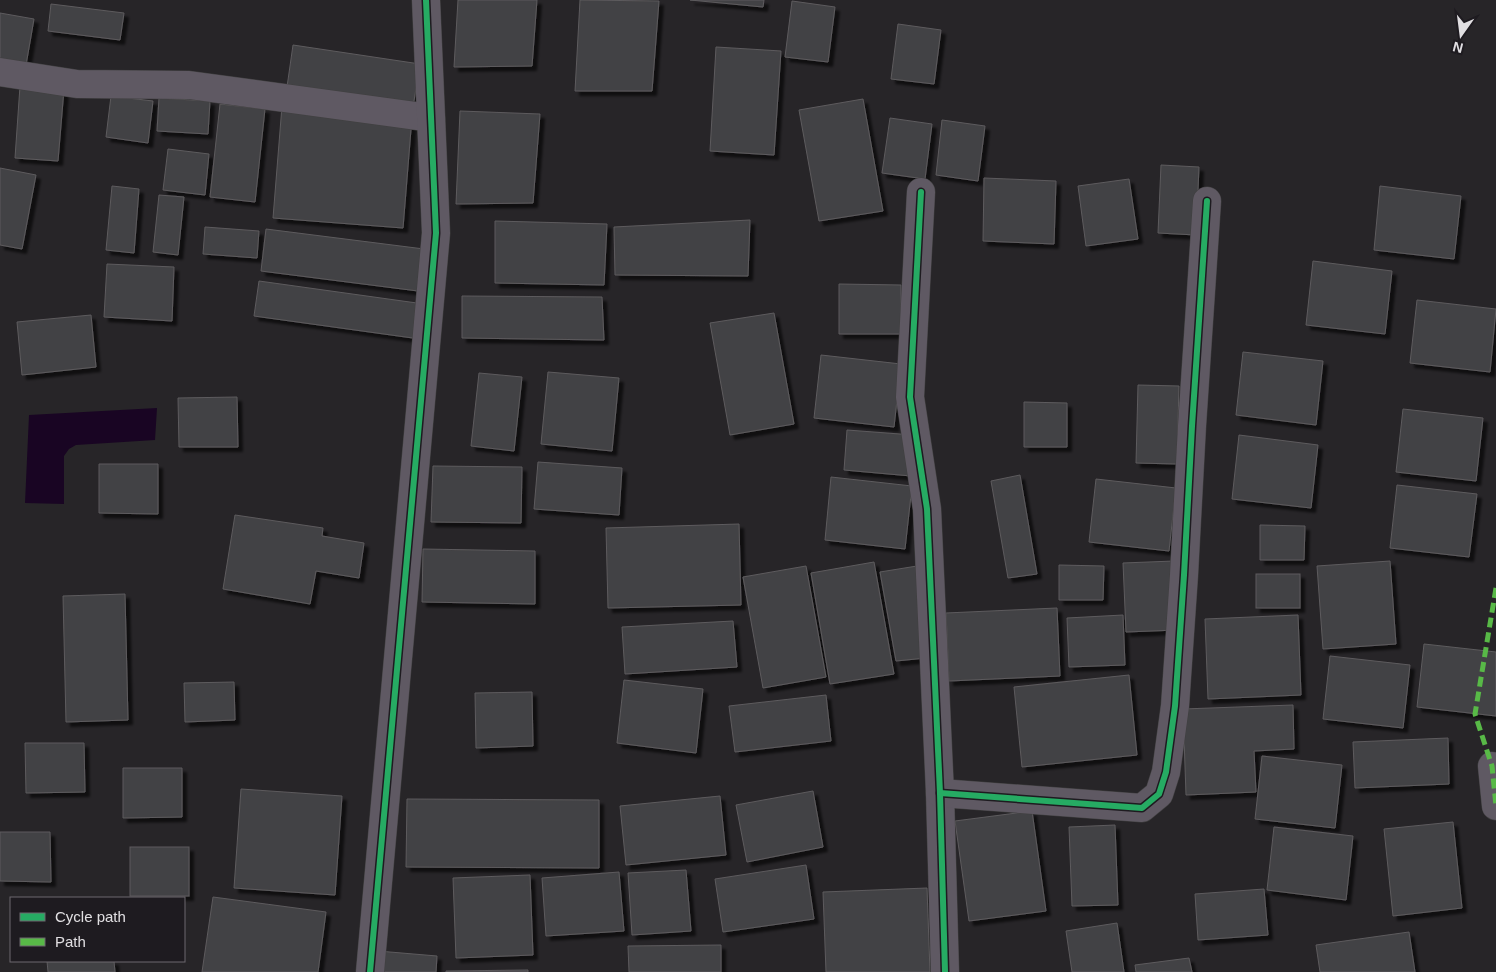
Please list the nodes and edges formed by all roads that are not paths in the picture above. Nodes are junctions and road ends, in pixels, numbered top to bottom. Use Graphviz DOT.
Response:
graph roads {
  1 [pos="426,0"];
  2 [pos="0,72"];
  3 [pos="431,118"];
  4 [pos="922,192"];
  5 [pos="1207,201"];
  6 [pos="1492,766"];
  7 [pos="940,793"];
  8 [pos="1496,806"];
  9 [pos="370,972"];
  10 [pos="944,972"];
  1 -- 3 [label="street"];
  2 -- 3 [label="street"];
  3 -- 9 [label="street"];
  4 -- 7 [label="street"];
  5 -- 7 [label="street"];
  6 -- 8 [label="street"];
  7 -- 10 [label="street"];
}
